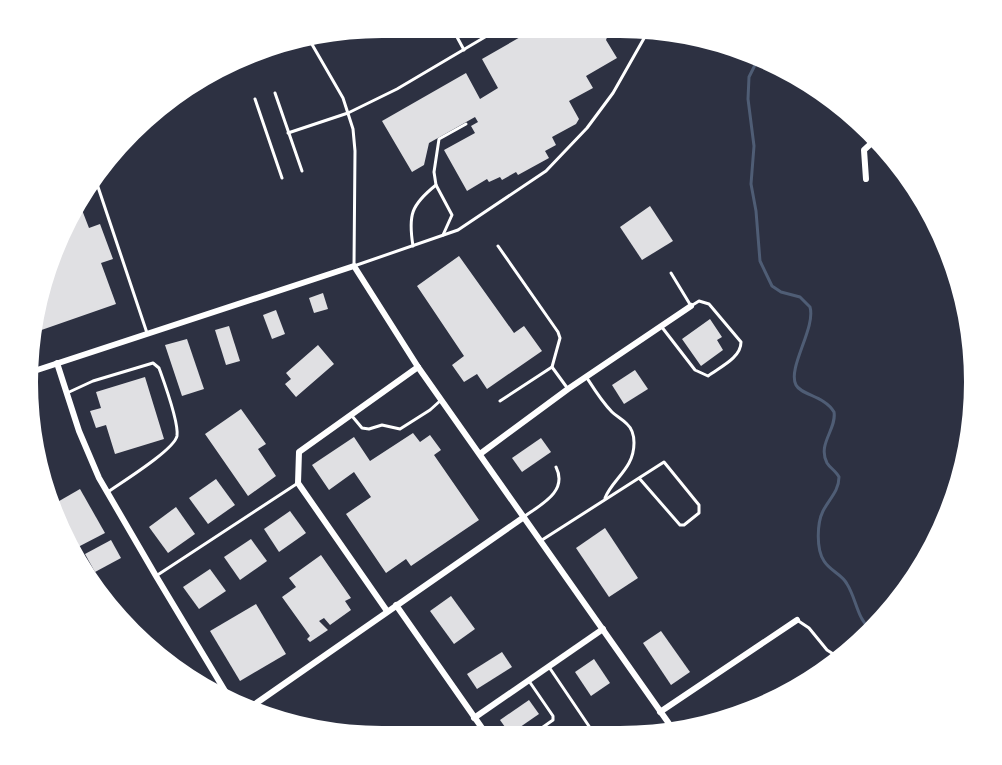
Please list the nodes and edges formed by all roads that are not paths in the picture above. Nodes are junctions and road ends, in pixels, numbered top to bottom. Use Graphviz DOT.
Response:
graph roads {
  1 [pos="455,34"];
  2 [pos="490,34"];
  3 [pos="645,35"];
  4 [pos="311,42"];
  5 [pos="464,50"];
  6 [pos="275,93"];
  7 [pos="255,99"];
  8 [pos="348,114"];
  9 [pos="466,124"];
  10 [pos="288,133"];
  11 [pos="872,143"];
  12 [pos="302,171"];
  13 [pos="282,178"];
  14 [pos="866,179"];
  15 [pos="97,184"];
  16 [pos="436,185"];
  17 [pos="443,235"];
  18 [pos="413,246"];
  19 [pos="498,246"];
  20 [pos="354,266"];
  21 [pos="670,273"];
  22 [pos="691,306"];
  23 [pos="661,326"];
  24 [pos="147,333"];
  25 [pos="57,363"];
  26 [pos="418,367"];
  27 [pos="552,367"];
  28 [pos="35,371"];
  29 [pos="586,377"];
  30 [pos="568,389"];
  31 [pos="68,393"];
  32 [pos="441,400"];
  33 [pos="501,401"];
  34 [pos="351,415"];
  35 [pos="480,454"];
  36 [pos="556,467"];
  37 [pos="639,478"];
  38 [pos="298,483"];
  39 [pos="108,493"];
  40 [pos="604,499"];
  41 [pos="524,517"];
  42 [pos="540,541"];
  43 [pos="156,576"];
  44 [pos="396,605"];
  45 [pos="387,611"];
  46 [pos="797,620"];
  47 [pos="603,629"];
  48 [pos="836,655"];
  49 [pos="549,667"];
  50 [pos="529,681"];
  51 [pos="227,694"];
  52 [pos="253,705"];
  53 [pos="660,712"];
  54 [pos="474,718"];
  55 [pos="671,727"];
  56 [pos="483,730"];
  57 [pos="539,730"];
  58 [pos="592,730"];
  1 -- 5 [label="lane"];
  2 -- 5 [label="lane"];
  3 -- 17 [label="lane"];
  4 -- 8 [label="lane"];
  5 -- 8 [label="lane"];
  6 -- 10 [label="lane"];
  7 -- 13 [label="lane"];
  8 -- 10 [label="lane"];
  8 -- 20 [label="lane"];
  9 -- 16 [label="lane"];
  10 -- 12 [label="lane"];
  11 -- 14 [label="street"];
  15 -- 24 [label="lane"];
  16 -- 17 [label="lane"];
  16 -- 18 [label="lane"];
  17 -- 18 [label="lane"];
  18 -- 20 [label="lane"];
  19 -- 27 [label="lane"];
  20 -- 24 [label="street"];
  20 -- 26 [label="street"];
  21 -- 22 [label="lane"];
  22 -- 23 [label="street"];
  22 -- 23 [label="lane"];
  23 -- 29 [label="street"];
  24 -- 25 [label="street"];
  25 -- 28 [label="street"];
  25 -- 31 [label="street"];
  26 -- 32 [label="street"];
  26 -- 34 [label="street"];
  27 -- 30 [label="lane"];
  27 -- 33 [label="lane"];
  29 -- 30 [label="street"];
  29 -- 40 [label="lane"];
  30 -- 35 [label="street"];
  31 -- 39 [label="street"];
  31 -- 39 [label="lane"];
  32 -- 34 [label="lane"];
  32 -- 35 [label="street"];
  34 -- 38 [label="street"];
  35 -- 41 [label="street"];
  36 -- 41 [label="lane"];
  37 -- 37 [label="lane"];
  37 -- 40 [label="lane"];
  38 -- 43 [label="lane"];
  38 -- 45 [label="street"];
  39 -- 43 [label="street"];
  40 -- 42 [label="lane"];
  41 -- 42 [label="street"];
  41 -- 44 [label="street"];
  42 -- 47 [label="street"];
  43 -- 51 [label="street"];
  44 -- 45 [label="street"];
  44 -- 54 [label="street"];
  45 -- 52 [label="street"];
  46 -- 48 [label="lane"];
  46 -- 53 [label="street"];
  47 -- 49 [label="street"];
  47 -- 53 [label="street"];
  49 -- 50 [label="street"];
  49 -- 58 [label="lane"];
  50 -- 54 [label="street"];
  50 -- 57 [label="lane"];
  53 -- 55 [label="street"];
  54 -- 56 [label="street"];
}
